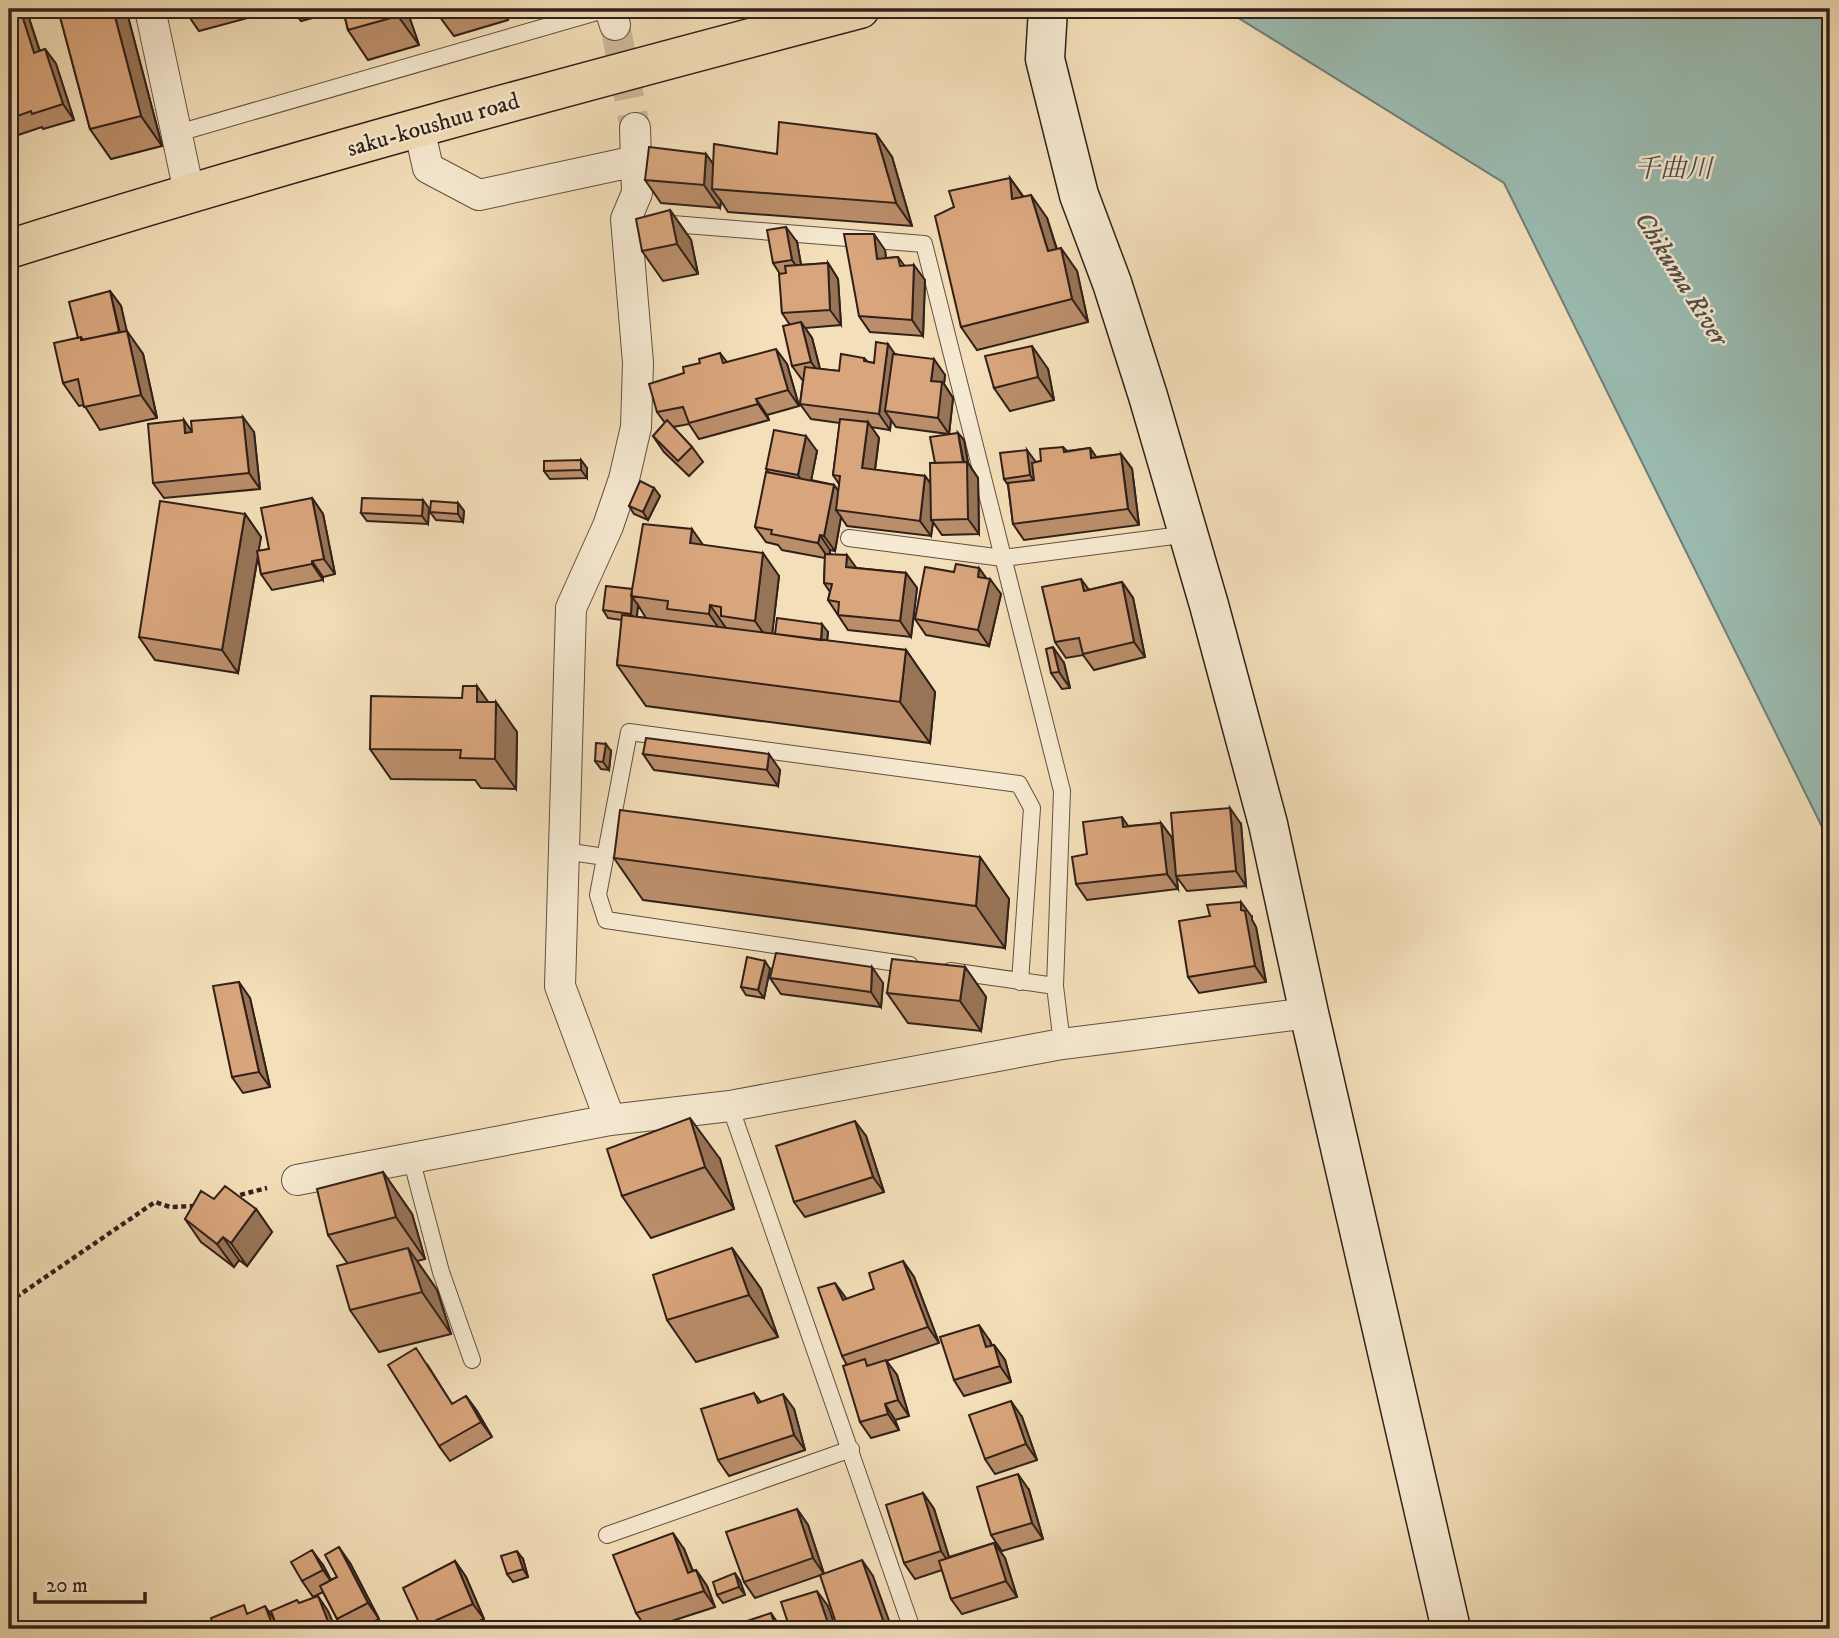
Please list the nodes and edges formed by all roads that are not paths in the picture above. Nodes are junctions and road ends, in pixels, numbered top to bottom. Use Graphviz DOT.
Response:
graph roads {
  1 [pos="150,9"];
  2 [pos="860,9"];
  3 [pos="1048,9"];
  4 [pos="610,14"];
  5 [pos="419,128"];
  6 [pos="635,128"];
  7 [pos="178,133"];
  8 [pos="636,161"];
  9 [pos="189,192"];
  10 [pos="626,219"];
  11 [pos="9,249"];
  12 [pos="1189,534"];
  13 [pos="849,538"];
  14 [pos="1003,558"];
  15 [pos="564,851"];
  16 [pos="605,858"];
  17 [pos="1020,982"];
  18 [pos="1055,986"];
  19 [pos="1310,1013"];
  20 [pos="1062,1044"];
  21 [pos="730,1106"];
  22 [pos="610,1120"];
  23 [pos="411,1158"];
  24 [pos="297,1180"];
  25 [pos="472,1360"];
  26 [pos="851,1449"];
  27 [pos="607,1535"];
  28 [pos="912,1629"];
  29 [pos="1451,1629"];
  1 -- 7 [label="street"];
  2 -- 5 [label="highway, saku-koushuu road"];
  3 -- 12 [label="street"];
  4 -- 7 [label="lane"];
  5 -- 8 [label="street"];
  5 -- 9 [label="highway, saku-koushuu road"];
  6 -- 8 [label="street"];
  7 -- 9 [label="street"];
  8 -- 10 [label="street"];
  9 -- 11 [label="highway, saku-koushuu road"];
  10 -- 14 [label="lane"];
  10 -- 15 [label="street"];
  12 -- 14 [label="lane"];
  12 -- 19 [label="street"];
  13 -- 14 [label="lane"];
  14 -- 18 [label="lane"];
  15 -- 16 [label="lane"];
  15 -- 22 [label="street"];
  16 -- 17 [label="lane"];
  16 -- 17 [label="lane"];
  17 -- 18 [label="lane"];
  18 -- 20 [label="lane"];
  19 -- 20 [label="street"];
  19 -- 29 [label="street"];
  20 -- 21 [label="street"];
  21 -- 22 [label="street"];
  21 -- 26 [label="lane"];
  22 -- 23 [label="street"];
  23 -- 24 [label="street"];
  23 -- 25 [label="lane"];
  26 -- 27 [label="lane"];
  26 -- 28 [label="lane"];
}
